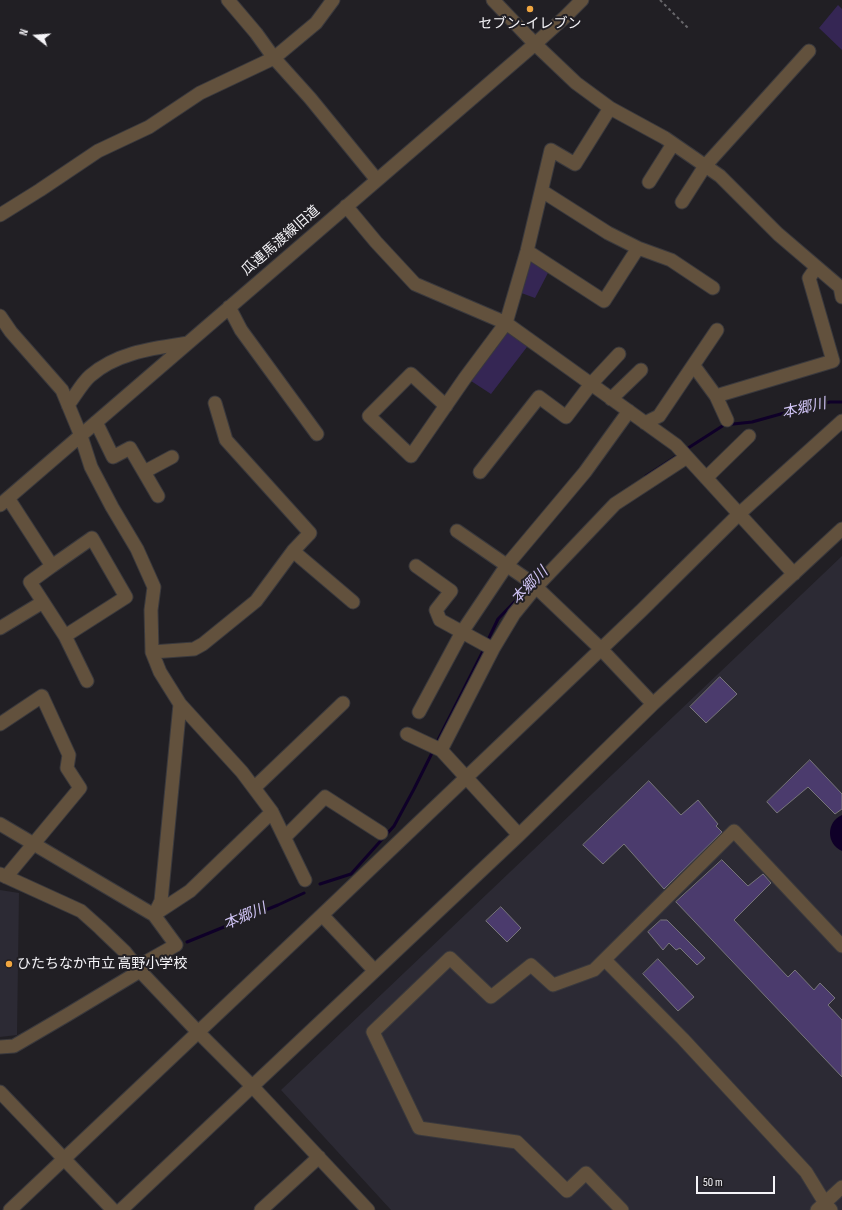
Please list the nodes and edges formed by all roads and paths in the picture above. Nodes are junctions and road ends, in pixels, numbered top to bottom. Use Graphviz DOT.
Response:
graph roads {
  1 [pos="228,0"];
  2 [pos="333,0"];
  3 [pos="493,0"];
  4 [pos="582,0"];
  5 [pos="660,0"];
  6 [pos="689,29"];
  7 [pos="535,44"];
  8 [pos="809,51"];
  9 [pos="274,58"];
  10 [pos="610,108"];
  11 [pos="673,144"];
  12 [pos="705,166"];
  13 [pos="377,180"];
  14 [pos="649,182"];
  15 [pos="542,191"];
  16 [pos="682,202"];
  17 [pos="346,206"];
  18 [pos="0,215"];
  19 [pos="638,248"];
  20 [pos="527,252"];
  21 [pos="816,268"];
  22 [pos="713,288"];
  23 [pos="841,290"];
  24 [pos="229,307"];
  25 [pos="0,316"];
  26 [pos="506,324"];
  27 [pos="717,330"];
  28 [pos="188,343"];
  29 [pos="619,354"];
  30 [pos="694,366"];
  31 [pos="641,370"];
  32 [pos="591,384"];
  33 [pos="716,396"];
  34 [pos="611,399"];
  35 [pos="215,403"];
  36 [pos="68,405"];
  37 [pos="446,406"];
  38 [pos="629,411"];
  39 [pos="727,420"];
  40 [pos="842,421"];
  41 [pos="96,422"];
  42 [pos="646,423"];
  43 [pos="317,434"];
  44 [pos="81,436"];
  45 [pos="749,436"];
  46 [pos="172,457"];
  47 [pos="687,457"];
  48 [pos="144,472"];
  49 [pos="480,472"];
  50 [pos="706,478"];
  51 [pos="158,496"];
  52 [pos="4,501"];
  53 [pos="739,514"];
  54 [pos="842,529"];
  55 [pos="457,531"];
  56 [pos="292,550"];
  57 [pos="507,565"];
  58 [pos="52,566"];
  59 [pos="416,566"];
  60 [pos="794,574"];
  61 [pos="536,587"];
  62 [pos="43,602"];
  63 [pos="353,602"];
  64 [pos="0,628"];
  65 [pos="462,632"];
  66 [pos="65,636"];
  67 [pos="492,649"];
  68 [pos="600,649"];
  69 [pos="152,652"];
  70 [pos="87,681"];
  71 [pos="343,703"];
  72 [pos="180,704"];
  73 [pos="653,704"];
  74 [pos="419,712"];
  75 [pos="0,724"];
  76 [pos="407,734"];
  77 [pos="441,750"];
  78 [pos="465,778"];
  79 [pos="254,788"];
  80 [pos="272,812"];
  81 [pos="0,824"];
  82 [pos="381,833"];
  83 [pos="519,835"];
  84 [pos="285,837"];
  85 [pos="34,844"];
  86 [pos="3,875"];
  87 [pos="305,880"];
  88 [pos="154,915"];
  89 [pos="322,915"];
  90 [pos="842,946"];
  91 [pos="605,960"];
  92 [pos="139,969"];
  93 [pos="374,970"];
  94 [pos="198,1032"];
  95 [pos="0,1047"];
  96 [pos="252,1086"];
  97 [pos="2,1098"];
  98 [pos="319,1157"];
  99 [pos="64,1159"];
  100 [pos="842,1187"];
  101 [pos="824,1208"];
  102 [pos="10,1210"];
  103 [pos="114,1210"];
  104 [pos="120,1210"];
  105 [pos="261,1210"];
  106 [pos="368,1210"];
  107 [pos="622,1210"];
  1 -- 9 [label="street"];
  2 -- 9 [label="street"];
  3 -- 7 [label="street"];
  4 -- 7 [label="street, 瓜連馬渡線旧道"];
  5 -- 6 [label="path"];
  7 -- 10 [label="street"];
  7 -- 13 [label="street, 瓜連馬渡線旧道"];
  8 -- 12 [label="street"];
  9 -- 13 [label="street"];
  9 -- 18 [label="street"];
  10 -- 11 [label="street"];
  10 -- 15 [label="street"];
  11 -- 12 [label="street"];
  11 -- 14 [label="street"];
  12 -- 16 [label="street"];
  12 -- 21 [label="street"];
  13 -- 17 [label="street, 瓜連馬渡線旧道"];
  15 -- 19 [label="street"];
  15 -- 20 [label="street"];
  17 -- 24 [label="street, 瓜連馬渡線旧道"];
  17 -- 26 [label="street"];
  19 -- 20 [label="street"];
  19 -- 22 [label="street"];
  20 -- 26 [label="street"];
  21 -- 23 [label="street"];
  21 -- 33 [label="street"];
  24 -- 28 [label="street, 瓜連馬渡線旧道"];
  24 -- 43 [label="street"];
  25 -- 36 [label="street"];
  26 -- 32 [label="street"];
  26 -- 37 [label="street"];
  27 -- 30 [label="street"];
  28 -- 36 [label="street"];
  28 -- 41 [label="street, 瓜連馬渡線旧道"];
  29 -- 32 [label="street"];
  30 -- 33 [label="street"];
  30 -- 42 [label="street"];
  31 -- 34 [label="street"];
  32 -- 34 [label="street"];
  32 -- 49 [label="street"];
  33 -- 39 [label="street"];
  34 -- 38 [label="street"];
  35 -- 56 [label="street"];
  36 -- 44 [label="street"];
  37 -- 37 [label="street"];
  38 -- 42 [label="street"];
  38 -- 57 [label="street"];
  40 -- 53 [label="street"];
  41 -- 44 [label="street, 瓜連馬渡線旧道"];
  41 -- 48 [label="street"];
  42 -- 47 [label="street"];
  44 -- 52 [label="street, 瓜連馬渡線旧道"];
  44 -- 69 [label="street"];
  45 -- 50 [label="street"];
  46 -- 48 [label="street"];
  47 -- 50 [label="street"];
  47 -- 61 [label="street"];
  48 -- 51 [label="street"];
  50 -- 53 [label="street"];
  52 -- 58 [label="street"];
  53 -- 60 [label="street"];
  53 -- 68 [label="street"];
  54 -- 60 [label="street"];
  55 -- 57 [label="street"];
  56 -- 63 [label="street"];
  56 -- 69 [label="street"];
  57 -- 61 [label="street"];
  57 -- 65 [label="street"];
  58 -- 62 [label="street"];
  58 -- 66 [label="street"];
  59 -- 65 [label="street"];
  60 -- 73 [label="street"];
  61 -- 67 [label="street"];
  61 -- 68 [label="street"];
  62 -- 64 [label="street"];
  62 -- 66 [label="street"];
  65 -- 67 [label="street"];
  65 -- 74 [label="street"];
  66 -- 70 [label="street"];
  67 -- 77 [label="street"];
  68 -- 73 [label="street"];
  68 -- 78 [label="street"];
  69 -- 72 [label="street"];
  71 -- 79 [label="street"];
  72 -- 79 [label="street"];
  72 -- 88 [label="street"];
  73 -- 83 [label="street"];
  75 -- 85 [label="street"];
  76 -- 77 [label="street"];
  77 -- 78 [label="street"];
  78 -- 83 [label="street"];
  78 -- 89 [label="street"];
  79 -- 80 [label="street"];
  80 -- 84 [label="street"];
  80 -- 88 [label="street"];
  81 -- 85 [label="street"];
  82 -- 84 [label="street"];
  83 -- 93 [label="street"];
  84 -- 87 [label="street"];
  85 -- 86 [label="street"];
  85 -- 88 [label="street"];
  86 -- 92 [label="street"];
  88 -- 92 [label="street"];
  89 -- 93 [label="street"];
  89 -- 94 [label="street"];
  90 -- 91 [label="street"];
  91 -- 101 [label="street"];
  91 -- 107 [label="street"];
  92 -- 94 [label="street"];
  92 -- 95 [label="street"];
  93 -- 96 [label="street"];
  94 -- 96 [label="street"];
  94 -- 99 [label="street"];
  96 -- 98 [label="street"];
  96 -- 104 [label="street"];
  97 -- 99 [label="street"];
  98 -- 105 [label="street"];
  98 -- 106 [label="street"];
  99 -- 102 [label="street"];
  99 -- 103 [label="street"];
  100 -- 101 [label="street"];
}
